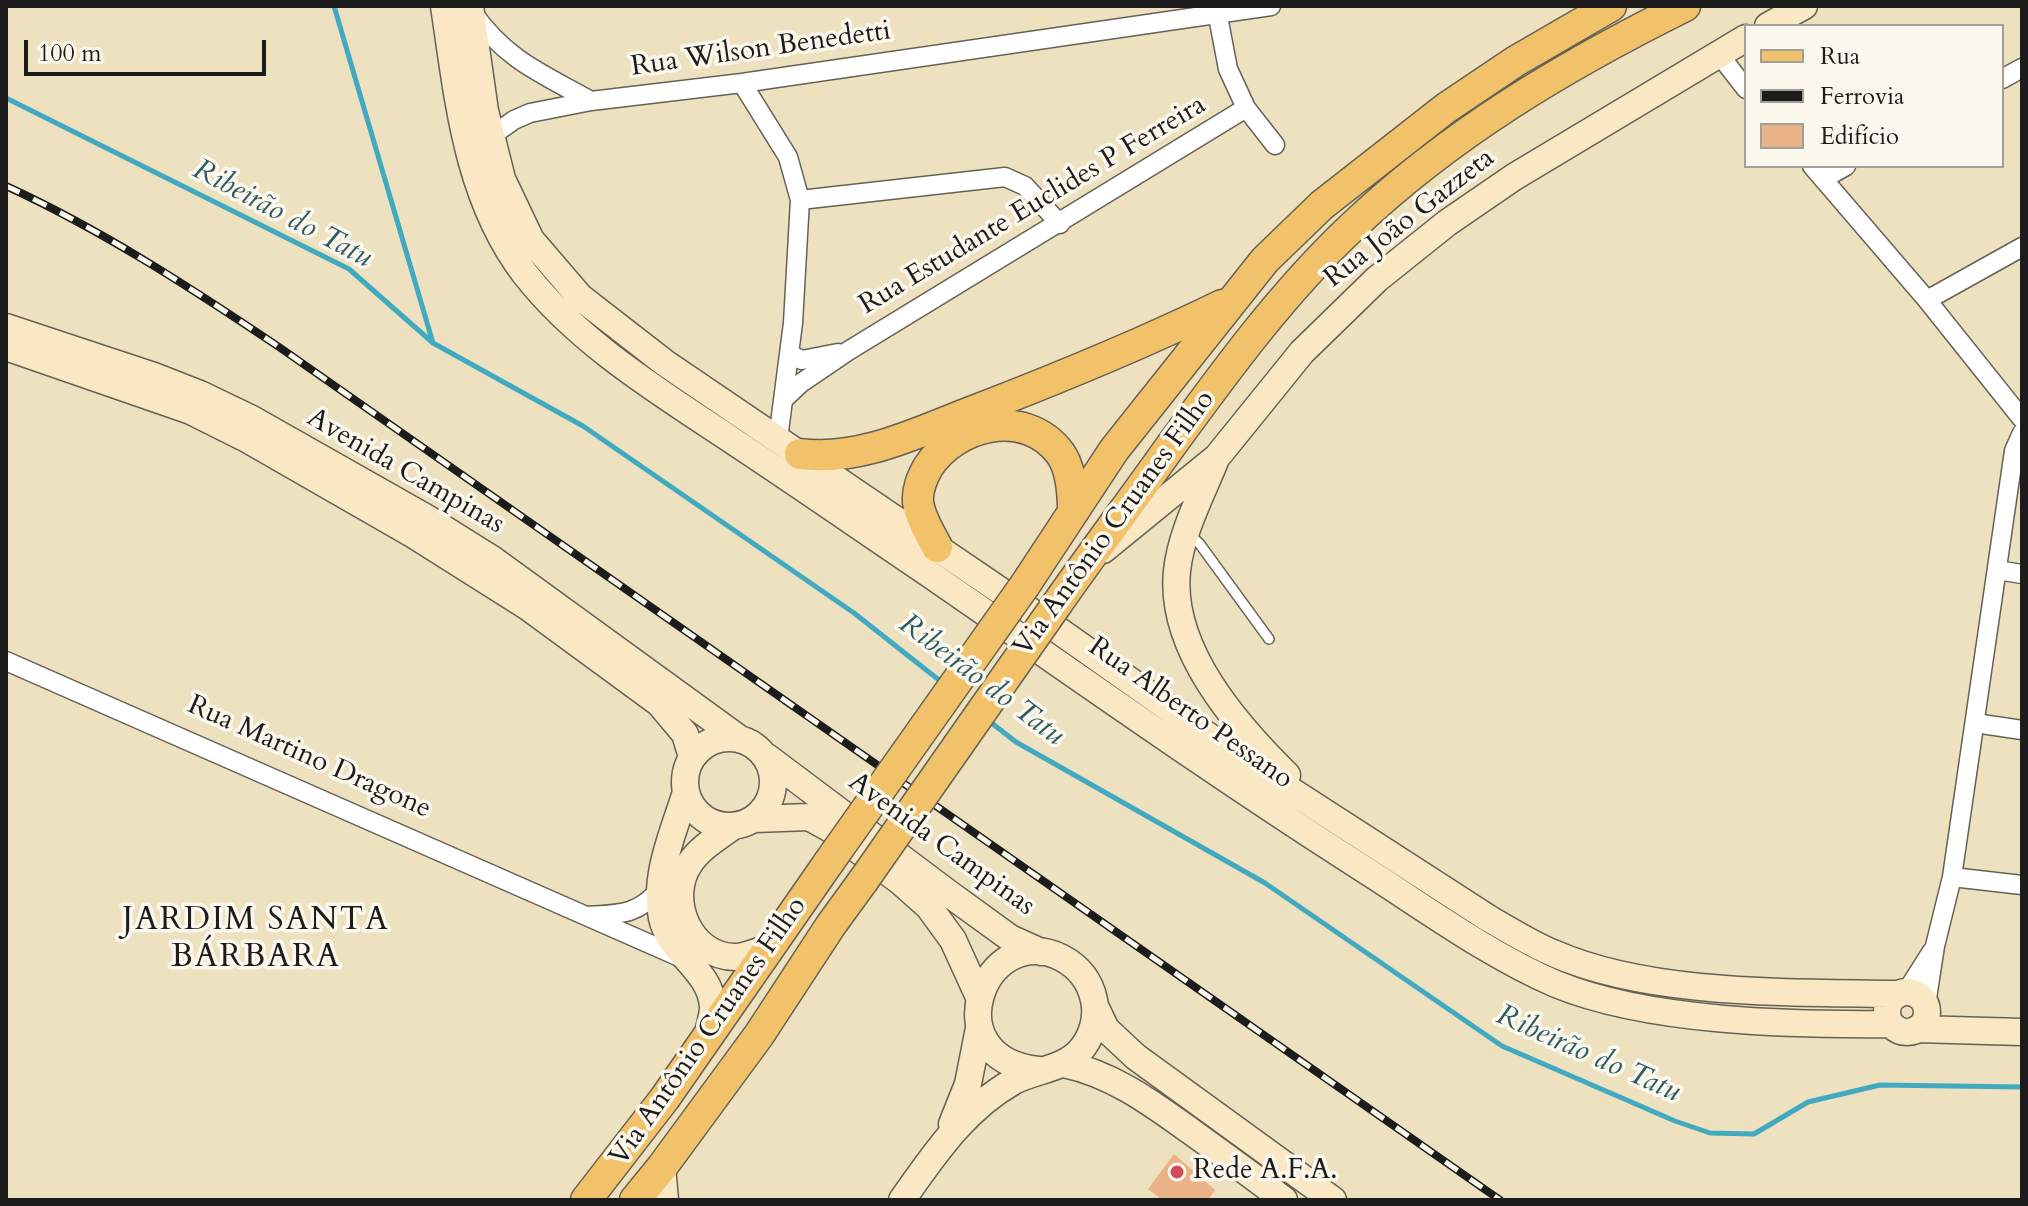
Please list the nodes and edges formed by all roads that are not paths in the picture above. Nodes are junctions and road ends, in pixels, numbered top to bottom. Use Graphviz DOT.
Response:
graph roads {
  1 [pos="1271,6"];
  2 [pos="1611,6"];
  3 [pos="1685,6"];
  4 [pos="1804,6"];
  5 [pos="461,7"];
  6 [pos="1217,10"];
  7 [pos="1772,24"];
  8 [pos="1744,39"];
  9 [pos="1718,53"];
  10 [pos="2022,68"];
  11 [pos="2004,78"];
  12 [pos="742,83"];
  13 [pos="1744,86"];
  14 [pos="591,101"];
  15 [pos="1246,108"];
  16 [pos="490,137"];
  17 [pos="1275,145"];
  18 [pos="1817,172"];
  19 [pos="800,200"];
  20 [pos="1060,224"];
  21 [pos="2022,247"];
  22 [pos="1231,300"];
  23 [pos="1927,300"];
  24 [pos="6,327"];
  25 [pos="6,347"];
  26 [pos="848,351"];
  27 [pos="789,354"];
  28 [pos="785,398"];
  29 [pos="2022,419"];
  30 [pos="2022,433"];
  31 [pos="789,447"];
  32 [pos="1217,457"];
  33 [pos="1073,512"];
  34 [pos="1187,533"];
  35 [pos="937,547"];
  36 [pos="1084,565"];
  37 [pos="1997,570"];
  38 [pos="2022,574"];
  39 [pos="533,599"];
  40 [pos="1269,639"];
  41 [pos="6,661"];
  42 [pos="1975,723"];
  43 [pos="2022,730"];
  44 [pos="737,737"];
  45 [pos="692,757"];
  46 [pos="767,757"];
  47 [pos="686,792"];
  48 [pos="1325,812"];
  49 [pos="743,823"];
  50 [pos="1952,877"];
  51 [pos="2022,885"];
  52 [pos="660,889"];
  53 [pos="584,917"];
  54 [pos="771,947"];
  55 [pos="1041,952"];
  56 [pos="687,960"];
  57 [pos="979,997"];
  58 [pos="1095,1006"];
  59 [pos="1915,1006"];
  60 [pos="979,1028"];
  61 [pos="2022,1032"];
  62 [pos="707,1037"];
  63 [pos="1064,1064"];
  64 [pos="1038,1070"];
  65 [pos="944,1141"];
  66 [pos="662,1167"];
  67 [pos="586,1200"];
  68 [pos="635,1200"];
  69 [pos="665,1200"];
  70 [pos="902,1200"];
  71 [pos="1284,1200"];
  72 [pos="1333,1200"];
  1 -- 6 [label="street, Rua Wilson Benedetti"];
  2 -- 22 [label="main road, Via Antônio Cruanes Filho"];
  3 -- 36 [label="main road, Via Antônio Cruanes Filho"];
  4 -- 7 [label="street"];
  5 -- 14 [label="street"];
  5 -- 16 [label="street, Rua Alberto Pessano"];
  5 -- 59 [label="street, Rua Alberto Pessano"];
  6 -- 12 [label="street, Rua Wilson Benedetti"];
  6 -- 15 [label="street"];
  8 -- 9 [label="street, Rua João Gazzeta"];
  9 -- 13 [label="street"];
  9 -- 32 [label="street, Rua João Gazzeta"];
  10 -- 11 [label="street"];
  12 -- 14 [label="street, Rua Wilson Benedetti"];
  12 -- 19 [label="street"];
  14 -- 16 [label="street, Rua Wilson Benedetti"];
  15 -- 17 [label="street"];
  15 -- 20 [label="street, Rua Estudante Euclides P Ferreira"];
  16 -- 31 [label="street, Rua Alberto Pessano"];
  18 -- 23 [label="street"];
  19 -- 20 [label="street"];
  19 -- 27 [label="street"];
  20 -- 26 [label="street, Rua Estudante Euclides P Ferreira"];
  21 -- 23 [label="street"];
  22 -- 31 [label="main road"];
  22 -- 33 [label="main road, Via Antônio Cruanes Filho"];
  23 -- 29 [label="street"];
  24 -- 39 [label="street, Avenida Campinas"];
  25 -- 39 [label="street, Avenida Campinas"];
  26 -- 27 [label="street, Rua Estudante Euclides P Ferreira"];
  26 -- 28 [label="street, Rua Estudante Euclides P Ferreira"];
  27 -- 28 [label="street"];
  28 -- 31 [label="street"];
  30 -- 37 [label="street"];
  31 -- 35 [label="street, Rua Alberto Pessano"];
  32 -- 34 [label="street"];
  32 -- 36 [label="street, Rua João Gazzeta"];
  33 -- 35 [label="main road"];
  33 -- 54 [label="main road, Via Antônio Cruanes Filho, bridge"];
  34 -- 40 [label="lane"];
  34 -- 48 [label="street"];
  35 -- 48 [label="street, Rua Alberto Pessano"];
  36 -- 66 [label="main road, Via Antônio Cruanes Filho, bridge"];
  37 -- 38 [label="street"];
  37 -- 42 [label="street"];
  39 -- 44 [label="street, Avenida Campinas"];
  39 -- 45 [label="street, Avenida Campinas"];
  41 -- 53 [label="street, Rua Martino Dragone"];
  42 -- 43 [label="street"];
  42 -- 50 [label="street"];
  44 -- 45 [label="street"];
  44 -- 46 [label="street"];
  45 -- 47 [label="street"];
  46 -- 49 [label="street"];
  46 -- 55 [label="street, Avenida Campinas"];
  47 -- 49 [label="street"];
  47 -- 52 [label="street"];
  48 -- 59 [label="street, Rua Alberto Pessano"];
  49 -- 54 [label="street"];
  49 -- 57 [label="street, Avenida Campinas"];
  50 -- 51 [label="street"];
  50 -- 59 [label="street"];
  52 -- 53 [label="street, Rua Martino Dragone"];
  52 -- 56 [label="street"];
  53 -- 56 [label="street, Rua Martino Dragone"];
  54 -- 62 [label="main road, Via Antônio Cruanes Filho"];
  55 -- 57 [label="street"];
  55 -- 58 [label="street"];
  56 -- 62 [label="street"];
  57 -- 60 [label="street"];
  58 -- 63 [label="street"];
  58 -- 72 [label="street"];
  59 -- 61 [label="street, Rua Alberto Pessano"];
  60 -- 64 [label="street"];
  60 -- 65 [label="street"];
  62 -- 67 [label="main road, Via Antônio Cruanes Filho"];
  63 -- 64 [label="street"];
  63 -- 71 [label="street"];
  64 -- 65 [label="street"];
  65 -- 70 [label="street"];
  66 -- 68 [label="main road, Via Antônio Cruanes Filho"];
  66 -- 69 [label="street"];
}
